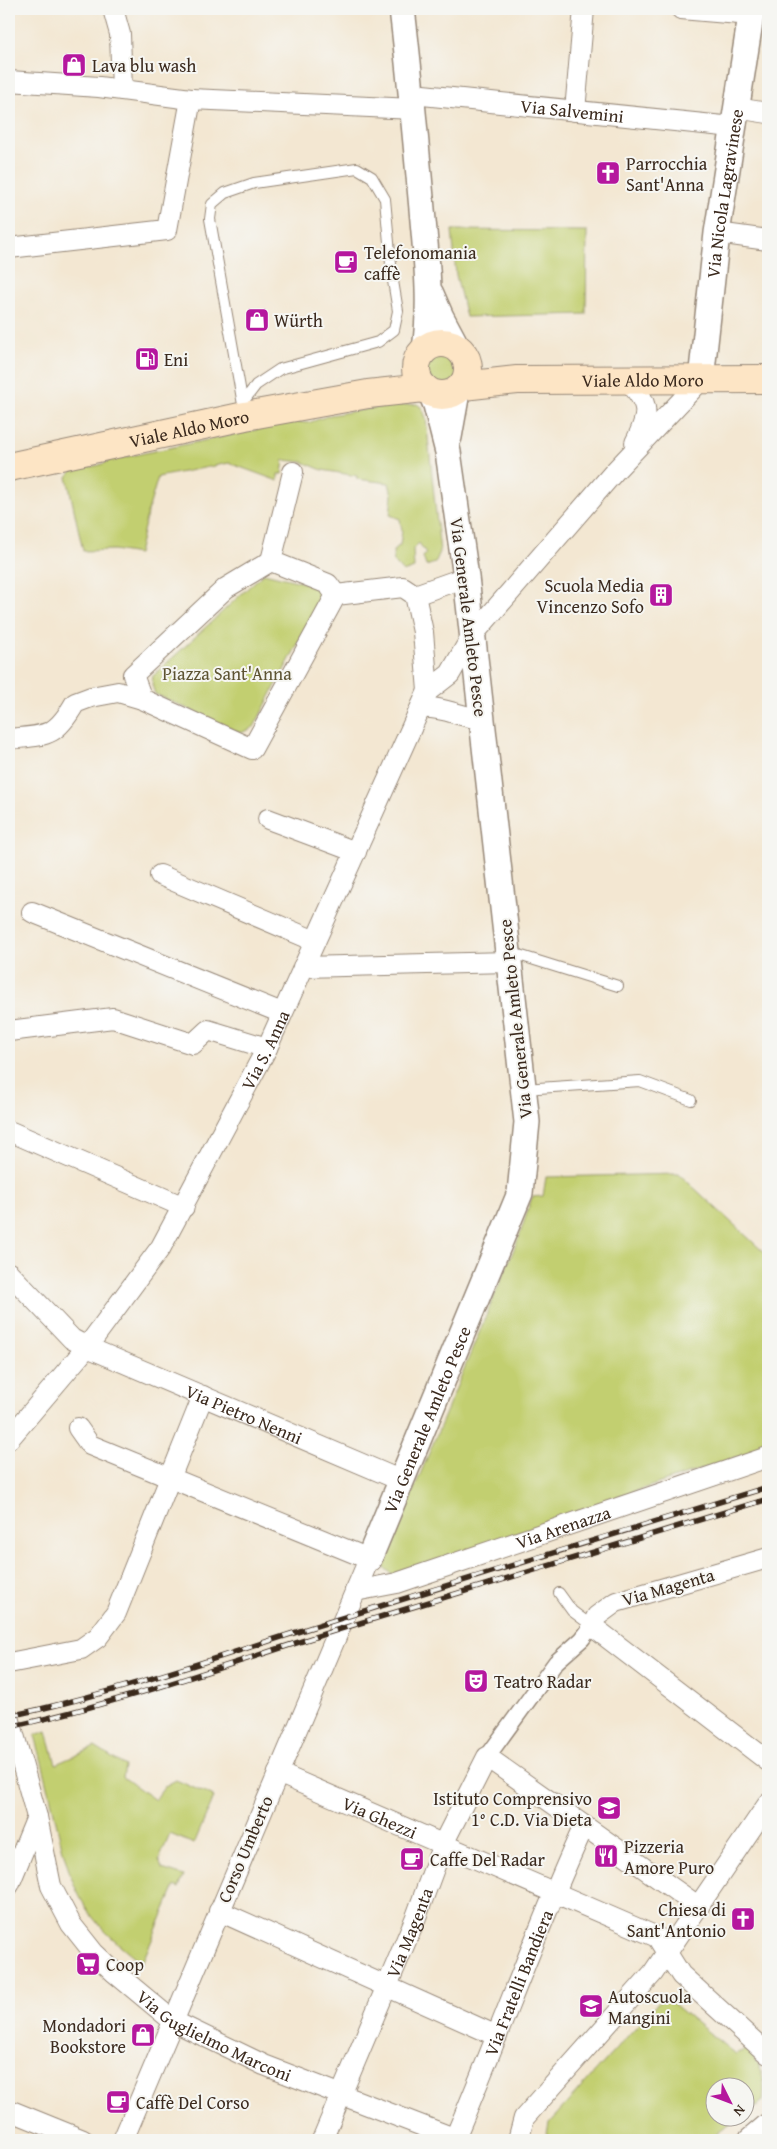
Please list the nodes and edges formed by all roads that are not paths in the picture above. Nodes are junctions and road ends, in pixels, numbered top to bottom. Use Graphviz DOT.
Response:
graph roads {
  1 [pos="113,9"];
  2 [pos="402,9"];
  3 [pos="584,9"];
  4 [pos="681,9"];
  5 [pos="751,12"];
  6 [pos="9,81"];
  7 [pos="122,90"];
  8 [pos="191,99"];
  9 [pos="413,101"];
  10 [pos="575,112"];
  11 [pos="768,113"];
  12 [pos="734,117"];
  13 [pos="716,233"];
  14 [pos="768,240"];
  15 [pos="9,248"];
  16 [pos="428,285"];
  17 [pos="461,350"];
  18 [pos="422,352"];
  19 [pos="768,379"];
  20 [pos="516,380"];
  21 [pos="627,380"];
  22 [pos="701,380"];
  23 [pos="444,390"];
  24 [pos="368,394"];
  25 [pos="244,409"];
  26 [pos="9,467"];
  27 [pos="615,471"];
  28 [pos="293,472"];
  29 [pos="271,561"];
  30 [pos="466,577"];
  31 [pos="415,594"];
  32 [pos="336,595"];
  33 [pos="472,636"];
  34 [pos="142,699"];
  35 [pos="424,700"];
  36 [pos="482,719"];
  37 [pos="9,739"];
  38 [pos="268,819"];
  39 [pos="356,852"];
  40 [pos="160,876"];
  41 [pos="32,912"];
  42 [pos="315,941"];
  43 [pos="509,957"];
  44 [pos="303,968"];
  45 [pos="618,986"];
  46 [pos="282,1013"];
  47 [pos="9,1031"];
  48 [pos="267,1048"];
  49 [pos="524,1089"];
  50 [pos="691,1100"];
  51 [pos="9,1131"];
  52 [pos="184,1207"];
  53 [pos="9,1273"];
  54 [pos="86,1347"];
  55 [pos="203,1396"];
  56 [pos="78,1428"];
  57 [pos="9,1438"];
  58 [pos="768,1457"];
  59 [pos="170,1479"];
  60 [pos="402,1481"];
  61 [pos="768,1558"];
  62 [pos="369,1559"];
  63 [pos="355,1591"];
  64 [pos="559,1593"];
  65 [pos="592,1626"];
  66 [pos="9,1662"];
  67 [pos="9,1716"];
  68 [pos="14,1751"];
  69 [pos="488,1757"];
  70 [pos="768,1762"];
  71 [pos="278,1773"];
  72 [pos="768,1804"];
  73 [pos="37,1817"];
  74 [pos="584,1826"];
  75 [pos="444,1844"];
  76 [pos="9,1885"];
  77 [pos="554,1891"];
  78 [pos="699,1907"];
  79 [pos="219,1911"];
  80 [pos="666,1954"];
  81 [pos="386,1988"];
  82 [pos="173,2021"];
  83 [pos="497,2036"];
  84 [pos="768,2054"];
  85 [pos="341,2095"];
  86 [pos="9,2110"];
  87 [pos="768,2123"];
  88 [pos="83,2140"];
  89 [pos="123,2140"];
  90 [pos="322,2140"];
  91 [pos="456,2140"];
  92 [pos="518,2140"];
  93 [pos="748,2140"];
  1 -- 7 [label="street"];
  2 -- 9 [label="street"];
  3 -- 10 [label="street"];
  4 -- 5 [label="street"];
  5 -- 12 [label="street, Via Nicola Lagravinese"];
  6 -- 7 [label="street, Via Salvemini"];
  7 -- 8 [label="street, Via Salvemini"];
  8 -- 9 [label="street, Via Salvemini"];
  8 -- 15 [label="street"];
  9 -- 10 [label="street, Via Salvemini"];
  9 -- 16 [label="street"];
  10 -- 12 [label="street, Via Salvemini"];
  11 -- 12 [label="street, Via Salvemini"];
  12 -- 13 [label="street, Via Nicola Lagravinese"];
  13 -- 14 [label="street"];
  13 -- 22 [label="street, Via Nicola Lagravinese"];
  16 -- 17 [label="street"];
  16 -- 18 [label="street"];
  17 -- 18 [label="main road"];
  17 -- 20 [label="main road, Viale Aldo Moro"];
  17 -- 23 [label="main road"];
  18 -- 23 [label="main road"];
  18 -- 24 [label="main road, Viale Aldo Moro"];
  19 -- 22 [label="main road, Viale Aldo Moro"];
  20 -- 21 [label="main road, Viale Aldo Moro"];
  20 -- 23 [label="main road, Viale Aldo Moro"];
  21 -- 22 [label="main road, Viale Aldo Moro"];
  21 -- 27 [label="street"];
  22 -- 27 [label="street"];
  23 -- 24 [label="main road, Viale Aldo Moro"];
  23 -- 30 [label="street, Via Generale Amleto Pesce"];
  24 -- 25 [label="main road, Viale Aldo Moro"];
  25 -- 25 [label="lane"];
  25 -- 26 [label="main road, Viale Aldo Moro"];
  27 -- 33 [label="street, Via S. Anna"];
  28 -- 29 [label="street"];
  29 -- 32 [label="street"];
  29 -- 34 [label="street"];
  30 -- 31 [label="street"];
  30 -- 33 [label="street, Via Generale Amleto Pesce"];
  31 -- 32 [label="street"];
  31 -- 35 [label="street"];
  32 -- 34 [label="street"];
  33 -- 35 [label="street, Via S. Anna"];
  33 -- 36 [label="street, Via Generale Amleto Pesce"];
  34 -- 37 [label="street"];
  35 -- 36 [label="street"];
  35 -- 39 [label="street, Via S. Anna"];
  36 -- 43 [label="street, Via Generale Amleto Pesce"];
  38 -- 39 [label="street"];
  39 -- 42 [label="street, Via S. Anna"];
  40 -- 42 [label="street"];
  41 -- 46 [label="street"];
  42 -- 44 [label="street, Via S. Anna"];
  43 -- 44 [label="street"];
  43 -- 45 [label="lane"];
  43 -- 49 [label="street, Via Generale Amleto Pesce"];
  44 -- 46 [label="street, Via S. Anna"];
  46 -- 48 [label="street, Via S. Anna"];
  47 -- 48 [label="street"];
  48 -- 52 [label="street, Via S. Anna"];
  49 -- 50 [label="lane"];
  49 -- 60 [label="street, Via Generale Amleto Pesce"];
  51 -- 52 [label="street"];
  52 -- 54 [label="street, Via S. Anna"];
  53 -- 54 [label="street, Via Pietro Nenni"];
  54 -- 55 [label="street, Via Pietro Nenni"];
  54 -- 57 [label="street, Via S. Anna"];
  55 -- 59 [label="street"];
  55 -- 60 [label="street, Via Pietro Nenni"];
  56 -- 59 [label="street"];
  58 -- 63 [label="street, Via Arenazza"];
  59 -- 62 [label="street"];
  59 -- 66 [label="street"];
  60 -- 62 [label="street, Via Generale Amleto Pesce"];
  61 -- 65 [label="street, Via Magenta"];
  62 -- 63 [label="street, Corso Umberto"];
  63 -- 71 [label="street, Corso Umberto"];
  64 -- 65 [label="lane"];
  65 -- 69 [label="street, Via Magenta"];
  65 -- 70 [label="street"];
  67 -- 68 [label="street, Via Guglielmo Marconi"];
  68 -- 73 [label="street, Via Guglielmo Marconi"];
  69 -- 74 [label="street"];
  69 -- 75 [label="street, Via Magenta"];
  71 -- 75 [label="street, Via Ghezzi"];
  71 -- 79 [label="street, Corso Umberto"];
  72 -- 78 [label="street"];
  73 -- 76 [label="street"];
  73 -- 82 [label="street, Via Guglielmo Marconi"];
  74 -- 77 [label="street, Via Fratelli Bandiera"];
  74 -- 78 [label="street"];
  75 -- 77 [label="street, Via Ghezzi"];
  75 -- 81 [label="street, Via Magenta"];
  77 -- 80 [label="street, Via Ghezzi"];
  77 -- 83 [label="street, Via Fratelli Bandiera"];
  78 -- 80 [label="street"];
  79 -- 81 [label="street"];
  79 -- 82 [label="street, Corso Umberto"];
  80 -- 84 [label="street, Via Ghezzi"];
  80 -- 92 [label="street"];
  81 -- 83 [label="street"];
  81 -- 85 [label="street, Via Magenta"];
  82 -- 85 [label="street, Via Guglielmo Marconi"];
  82 -- 89 [label="street, Corso Umberto"];
  83 -- 91 [label="street, Via Fratelli Bandiera"];
  85 -- 90 [label="street, Via Magenta"];
  85 -- 91 [label="street, Via Guglielmo Marconi"];
  86 -- 88 [label="street"];
  87 -- 93 [label="street"];
}
